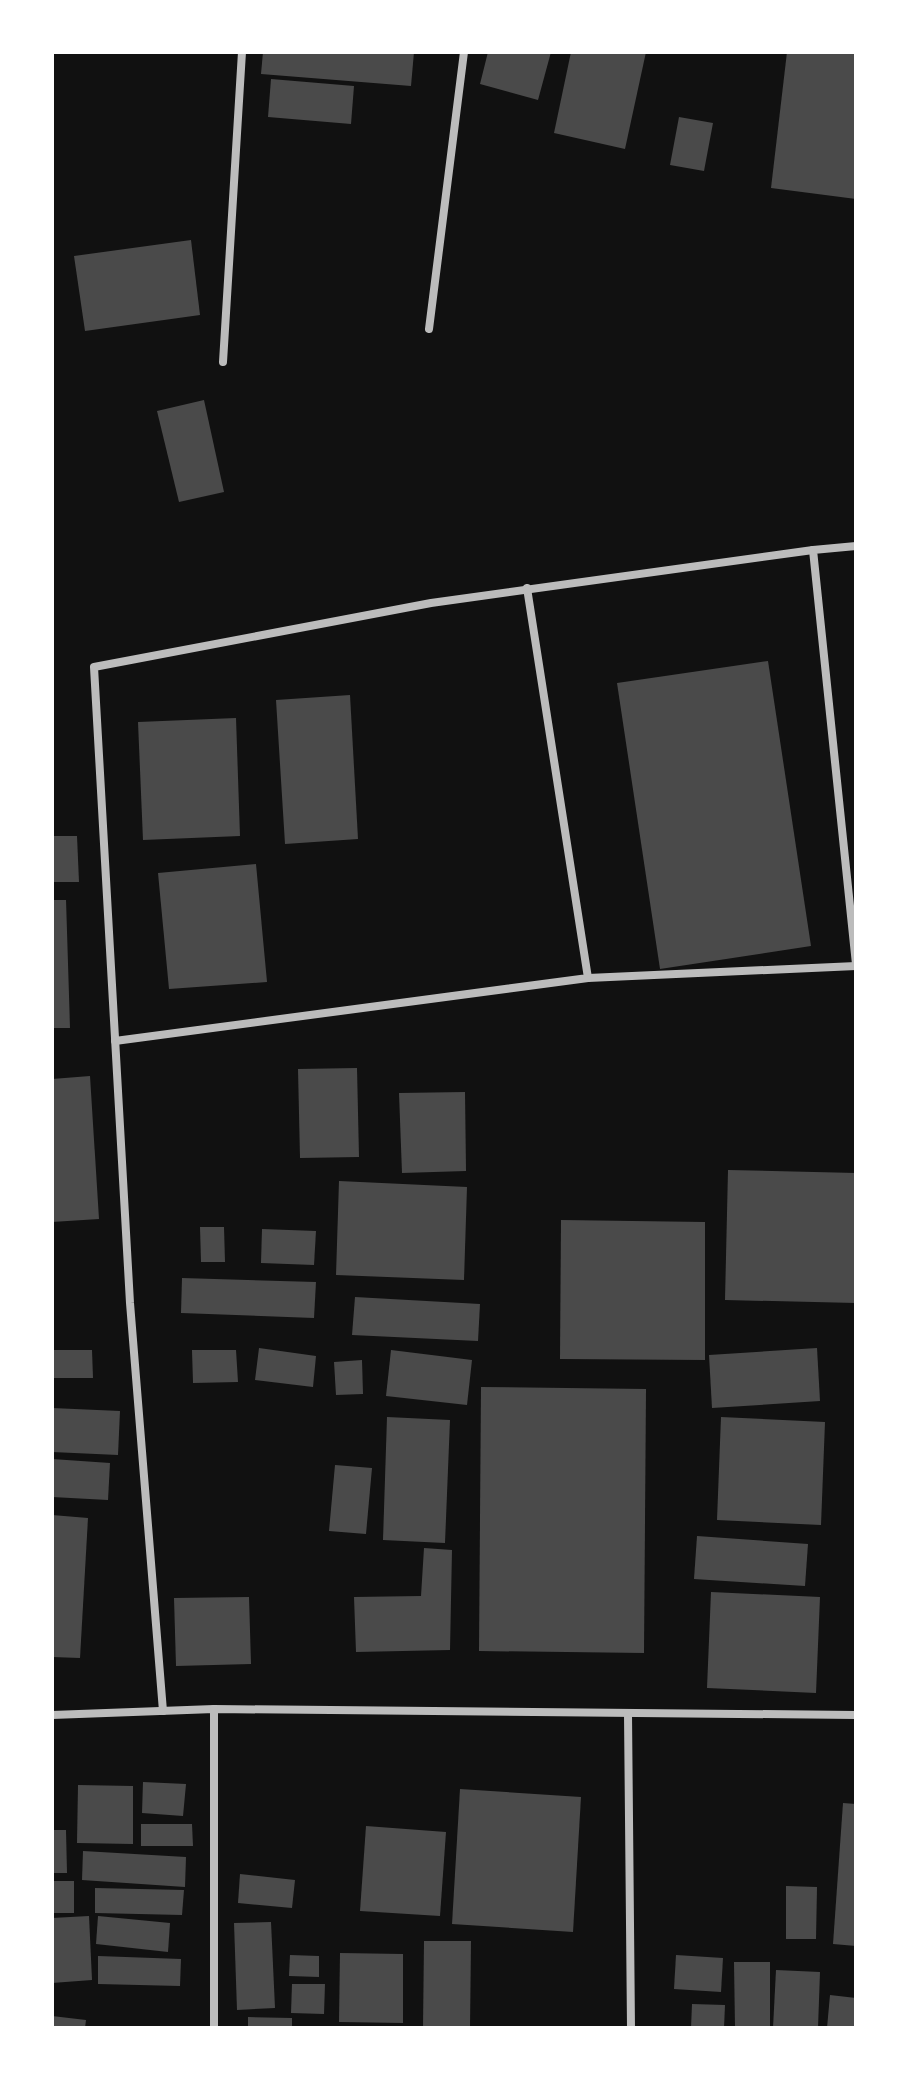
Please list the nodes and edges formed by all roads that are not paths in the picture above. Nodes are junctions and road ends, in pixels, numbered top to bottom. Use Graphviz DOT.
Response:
graph roads {
  1 [pos="242,52"];
  2 [pos="464,52"];
  3 [pos="429,329"];
  4 [pos="223,362"];
  5 [pos="856,546"];
  6 [pos="813,550"];
  7 [pos="527,588"];
  8 [pos="856,965"];
  9 [pos="588,978"];
  10 [pos="115,1041"];
  11 [pos="214,1709"];
  12 [pos="163,1711"];
  13 [pos="628,1714"];
  14 [pos="52,1715"];
  15 [pos="856,1715"];
  16 [pos="214,2028"];
  17 [pos="631,2028"];
  1 -- 4 [label="street"];
  2 -- 3 [label="street"];
  5 -- 6 [label="street"];
  6 -- 7 [label="street"];
  6 -- 8 [label="street"];
  7 -- 9 [label="street"];
  7 -- 10 [label="street"];
  8 -- 9 [label="street"];
  9 -- 10 [label="street"];
  10 -- 12 [label="street"];
  11 -- 12 [label="street"];
  11 -- 13 [label="street"];
  11 -- 16 [label="street"];
  12 -- 14 [label="street"];
  13 -- 15 [label="street"];
  13 -- 17 [label="street"];
}
